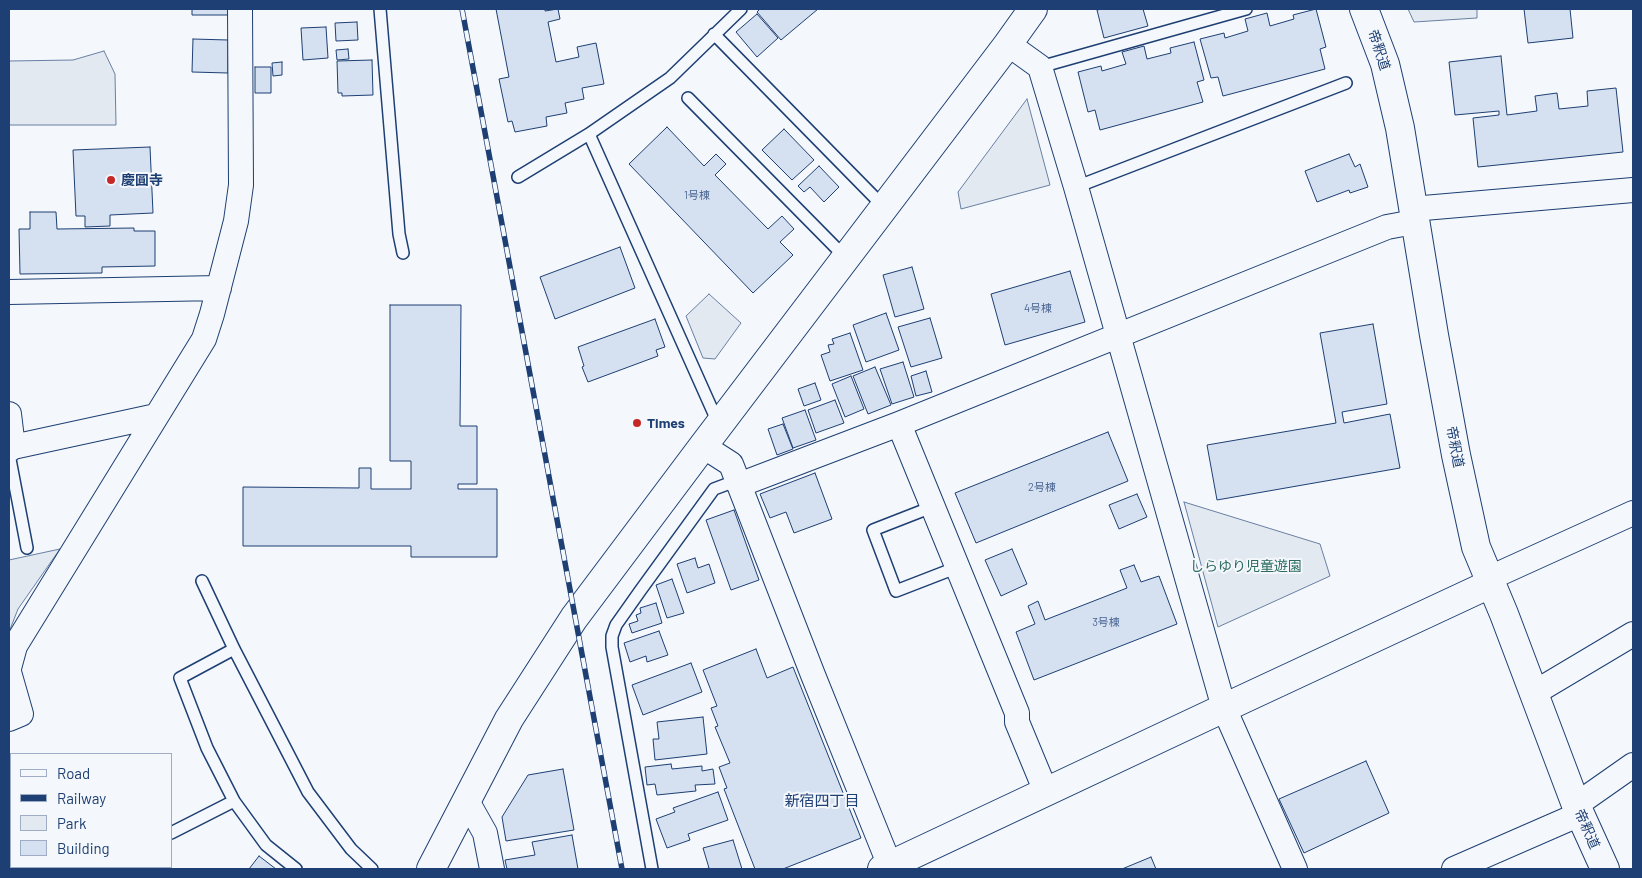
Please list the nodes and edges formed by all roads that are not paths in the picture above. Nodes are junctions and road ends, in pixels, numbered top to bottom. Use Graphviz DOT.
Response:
graph roads {
  1 [pos="240,9"];
  2 [pos="380,9"];
  3 [pos="741,9"];
  4 [pos="1034,9"];
  5 [pos="1246,9"];
  6 [pos="1364,9"];
  7 [pos="714,34"];
  8 [pos="1008,44"];
  9 [pos="1040,67"];
  10 [pos="1346,83"];
  11 [pos="688,98"];
  12 [pos="589,134"];
  13 [pos="518,177"];
  14 [pos="1076,187"];
  15 [pos="1633,190"];
  16 [pos="884,207"];
  17 [pos="1413,215"];
  18 [pos="403,253"];
  19 [pos="846,258"];
  20 [pos="219,288"];
  21 [pos="9,292"];
  22 [pos="1118,335"];
  23 [pos="9,414"];
  24 [pos="156,416"];
  25 [pos="899,424"];
  26 [pos="719,425"];
  27 [pos="703,446"];
  28 [pos="10,450"];
  29 [pos="738,482"];
  30 [pos="932,507"];
  31 [pos="1633,513"];
  32 [pos="28,548"];
  33 [pos="958,567"];
  34 [pos="1491,581"];
  35 [pos="202,582"];
  36 [pos="1633,634"];
  37 [pos="234,649"];
  38 [pos="9,668"];
  39 [pos="9,672"];
  40 [pos="1534,693"];
  41 [pos="1224,708"];
  42 [pos="9,719"];
  43 [pos="1633,765"];
  44 [pos="1046,792"];
  45 [pos="467,801"];
  46 [pos="234,802"];
  47 [pos="1578,810"];
  48 [pos="172,833"];
  49 [pos="886,867"];
  50 [pos="296,869"];
  51 [pos="372,869"];
  52 [pos="431,869"];
  53 [pos="492,869"];
  54 [pos="652,869"];
  55 [pos="1295,869"];
  56 [pos="1454,869"];
  57 [pos="1605,869"];
  1 -- 20 [label="street"];
  2 -- 18 [label="lane"];
  3 -- 7 [label="lane"];
  4 -- 8 [label="street"];
  5 -- 9 [label="lane"];
  6 -- 17 [label="street, 帝釈道"];
  7 -- 12 [label="lane"];
  7 -- 16 [label="lane"];
  8 -- 9 [label="street"];
  8 -- 16 [label="street"];
  9 -- 14 [label="street"];
  10 -- 14 [label="lane"];
  11 -- 19 [label="lane"];
  12 -- 13 [label="lane"];
  12 -- 26 [label="lane"];
  14 -- 22 [label="street"];
  15 -- 17 [label="street"];
  16 -- 19 [label="street"];
  17 -- 22 [label="street"];
  17 -- 34 [label="street, 帝釈道"];
  19 -- 26 [label="street"];
  20 -- 21 [label="street"];
  20 -- 24 [label="street"];
  22 -- 25 [label="street"];
  22 -- 41 [label="street"];
  23 -- 28 [label="street"];
  24 -- 28 [label="street"];
  24 -- 38 [label="street"];
  25 -- 29 [label="street"];
  25 -- 30 [label="street"];
  26 -- 27 [label="street"];
  27 -- 29 [label="street"];
  27 -- 45 [label="street"];
  28 -- 32 [label="lane"];
  29 -- 49 [label="street"];
  29 -- 54 [label="lane"];
  30 -- 33 [label="street"];
  30 -- 33 [label="lane"];
  31 -- 34 [label="street"];
  33 -- 44 [label="street"];
  34 -- 40 [label="street, 帝釈道"];
  34 -- 41 [label="street"];
  35 -- 37 [label="lane"];
  36 -- 40 [label="street"];
  37 -- 46 [label="lane"];
  37 -- 51 [label="lane"];
  39 -- 42 [label="street"];
  40 -- 47 [label="street, 帝釈道"];
  41 -- 44 [label="street"];
  41 -- 55 [label="street"];
  43 -- 47 [label="street"];
  44 -- 49 [label="street"];
  45 -- 52 [label="street"];
  45 -- 53 [label="street"];
  46 -- 48 [label="lane"];
  46 -- 50 [label="lane"];
  47 -- 56 [label="street"];
  47 -- 57 [label="street, 帝釈道"];
}
